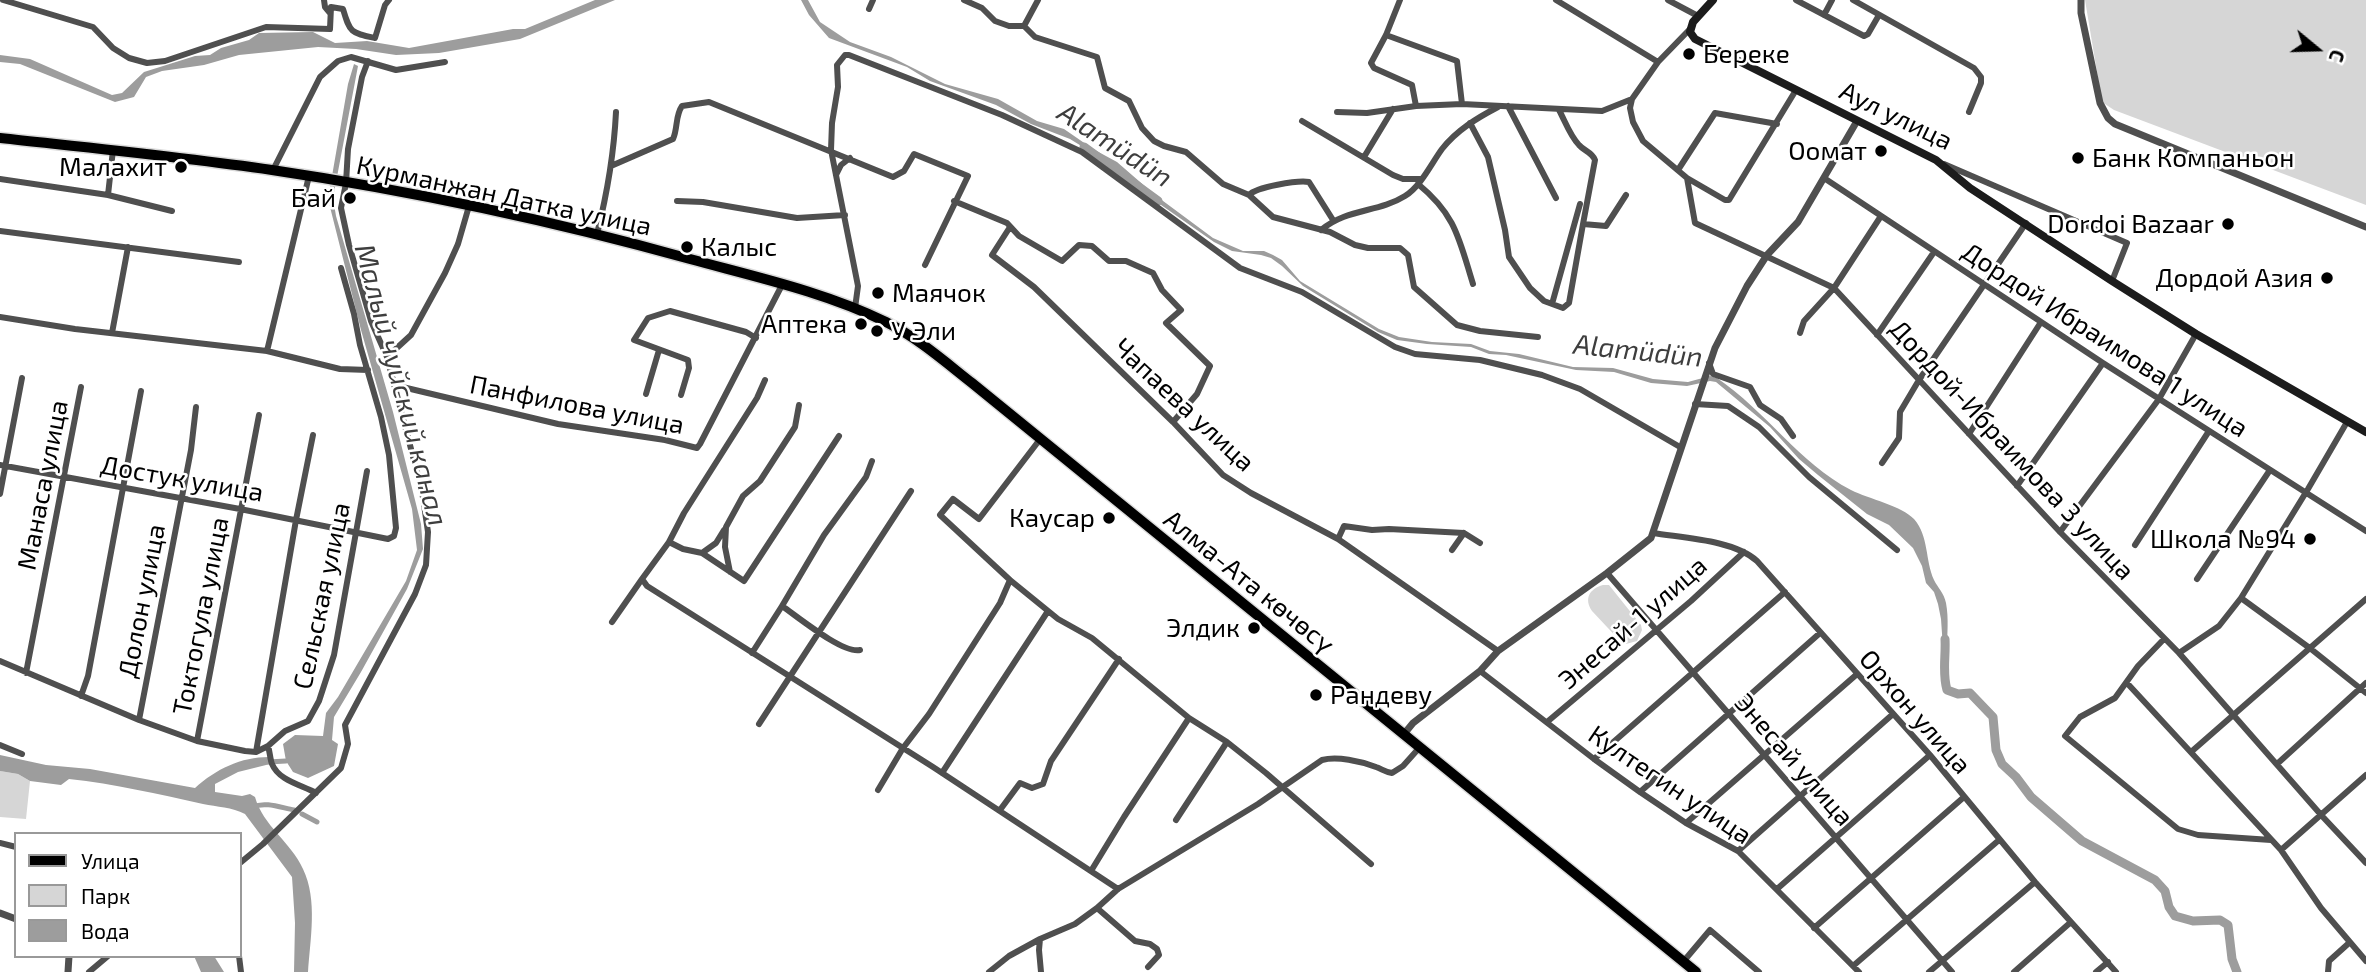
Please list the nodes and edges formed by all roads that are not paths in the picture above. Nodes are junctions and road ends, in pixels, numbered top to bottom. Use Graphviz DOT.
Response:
graph roads {
  1 [pos="3,0"];
  2 [pos="324,0"];
  3 [pos="389,0"];
  4 [pos="873,0"];
  5 [pos="964,0"];
  6 [pos="1038,0"];
  7 [pos="1400,0"];
  8 [pos="1556,0"];
  9 [pos="1668,0"];
  10 [pos="1713,0"];
  11 [pos="1796,0"];
  12 [pos="1832,0"];
  13 [pos="1853,0"];
  14 [pos="2081,0"];
  15 [pos="869,9"];
  16 [pos="330,13"];
  17 [pos="1824,15"];
  18 [pos="1879,15"];
  19 [pos="1699,16"];
  20 [pos="1024,26"];
  21 [pos="1690,29"];
  22 [pos="1386,36"];
  23 [pos="365,60"];
  24 [pos="445,62"];
  25 [pos="1658,62"];
  26 [pos="1796,90"];
  27 [pos="1632,99"];
  28 [pos="1462,104"];
  29 [pos="1416,106"];
  30 [pos="1508,106"];
  31 [pos="1500,107"];
  32 [pos="1393,109"];
  33 [pos="1559,110"];
  34 [pos="616,112"];
  35 [pos="1337,112"];
  36 [pos="1969,112"];
  37 [pos="1302,121"];
  38 [pos="1857,121"];
  39 [pos="1470,123"];
  40 [pos="1777,124"];
  41 [pos="0,138"];
  42 [pos="113,150"];
  43 [pos="831,150"];
  44 [pos="1364,157"];
  45 [pos="849,158"];
  46 [pos="1936,160"];
  47 [pos="611,166"];
  48 [pos="273,170"];
  49 [pos="1678,170"];
  50 [pos="836,175"];
  51 [pos="309,176"];
  52 [pos="1687,178"];
  53 [pos="1824,178"];
  54 [pos="0,180"];
  55 [pos="1420,181"];
  56 [pos="346,183"];
  57 [pos="108,195"];
  58 [pos="1249,195"];
  59 [pos="1626,195"];
  60 [pos="1556,198"];
  61 [pos="677,201"];
  62 [pos="954,201"];
  63 [pos="1580,204"];
  64 [pos="469,206"];
  65 [pos="172,211"];
  66 [pos="845,215"];
  67 [pos="1881,216"];
  68 [pos="1333,220"];
  69 [pos="2026,223"];
  70 [pos="1583,224"];
  71 [pos="1010,227"];
  72 [pos="2366,228"];
  73 [pos="1321,230"];
  74 [pos="0,231"];
  75 [pos="597,234"];
  76 [pos="128,247"];
  77 [pos="1934,252"];
  78 [pos="1767,256"];
  79 [pos="239,262"];
  80 [pos="925,265"];
  81 [pos="341,268"];
  82 [pos="2112,281"];
  83 [pos="1474,284"];
  84 [pos="782,285"];
  85 [pos="1983,285"];
  86 [pos="1834,288"];
  87 [pos="1552,304"];
  88 [pos="855,309"];
  89 [pos="0,317"];
  90 [pos="2040,322"];
  91 [pos="112,333"];
  92 [pos="1800,333"];
  93 [pos="2196,334"];
  94 [pos="1877,335"];
  95 [pos="1538,337"];
  96 [pos="756,338"];
  97 [pos="267,351"];
  98 [pos="659,351"];
  99 [pos="387,357"];
  100 [pos="2103,363"];
  101 [pos="1709,364"];
  102 [pos="368,370"];
  103 [pos="22,378"];
  104 [pos="765,380"];
  105 [pos="1919,380"];
  106 [pos="972,383"];
  107 [pos="394,385"];
  108 [pos="81,387"];
  109 [pos="141,391"];
  110 [pos="646,394"];
  111 [pos="681,394"];
  112 [pos="2159,399"];
  113 [pos="1695,404"];
  114 [pos="799,405"];
  115 [pos="196,407"];
  116 [pos="259,415"];
  117 [pos="1173,422"];
  118 [pos="2347,422"];
  119 [pos="2209,431"];
  120 [pos="2366,432"];
  121 [pos="1969,434"];
  122 [pos="313,435"];
  123 [pos="839,436"];
  124 [pos="1793,436"];
  125 [pos="1041,438"];
  126 [pos="1680,447"];
  127 [pos="872,461"];
  128 [pos="1882,463"];
  129 [pos="2,466"];
  130 [pos="2270,470"];
  131 [pos="368,471"];
  132 [pos="64,477"];
  133 [pos="2018,486"];
  134 [pos="123,487"];
  135 [pos="911,491"];
  136 [pos="2306,493"];
  137 [pos="0,494"];
  138 [pos="181,498"];
  139 [pos="240,509"];
  140 [pos="296,520"];
  141 [pos="726,527"];
  142 [pos="2366,531"];
  143 [pos="358,532"];
  144 [pos="2060,532"];
  145 [pos="1464,533"];
  146 [pos="1653,533"];
  147 [pos="1338,538"];
  148 [pos="669,542"];
  149 [pos="1480,543"];
  150 [pos="2135,545"];
  151 [pos="1452,550"];
  152 [pos="1897,550"];
  153 [pos="1744,552"];
  154 [pos="702,554"];
  155 [pos="730,572"];
  156 [pos="1607,573"];
  157 [pos="642,579"];
  158 [pos="2197,579"];
  159 [pos="1010,580"];
  160 [pos="1785,592"];
  161 [pos="2241,598"];
  162 [pos="2366,599"];
  163 [pos="782,606"];
  164 [pos="1048,611"];
  165 [pos="612,622"];
  166 [pos="819,630"];
  167 [pos="1656,630"];
  168 [pos="1820,633"];
  169 [pos="2164,639"];
  170 [pos="2311,649"];
  171 [pos="860,650"];
  172 [pos="1497,650"];
  173 [pos="752,653"];
  174 [pos="2179,653"];
  175 [pos="1119,659"];
  176 [pos="0,661"];
  177 [pos="1480,670"];
  178 [pos="1693,672"];
  179 [pos="26,673"];
  180 [pos="1856,675"];
  181 [pos="789,676"];
  182 [pos="2127,683"];
  183 [pos="2366,683"];
  184 [pos="2363,691"];
  185 [pos="81,696"];
  186 [pos="1728,713"];
  187 [pos="1893,714"];
  188 [pos="2235,715"];
  189 [pos="1189,718"];
  190 [pos="139,720"];
  191 [pos="1547,722"];
  192 [pos="759,724"];
  193 [pos="1404,734"];
  194 [pos="197,741"];
  195 [pos="1227,742"];
  196 [pos="0,745"];
  197 [pos="268,747"];
  198 [pos="1420,747"];
  199 [pos="903,748"];
  200 [pos="256,752"];
  201 [pos="2192,752"];
  202 [pos="22,754"];
  203 [pos="1764,754"];
  204 [pos="1930,755"];
  205 [pos="1594,759"];
  206 [pos="2277,764"];
  207 [pos="942,773"];
  208 [pos="2366,775"];
  209 [pos="1282,787"];
  210 [pos="878,790"];
  211 [pos="1640,792"];
  212 [pos="316,793"];
  213 [pos="1800,796"];
  214 [pos="1964,797"];
  215 [pos="1000,810"];
  216 [pos="2322,816"];
  217 [pos="1176,820"];
  218 [pos="1686,823"];
  219 [pos="1835,837"];
  220 [pos="1999,839"];
  221 [pos="2271,840"];
  222 [pos="2280,849"];
  223 [pos="1738,851"];
  224 [pos="242,861"];
  225 [pos="2366,863"];
  226 [pos="1371,864"];
  227 [pos="1091,871"];
  228 [pos="1871,878"];
  229 [pos="2035,882"];
  230 [pos="1777,889"];
  231 [pos="1118,890"];
  232 [pos="1097,908"];
  233 [pos="1907,919"];
  234 [pos="2071,922"];
  235 [pos="1814,928"];
  236 [pos="1040,939"];
  237 [pos="2349,943"];
  238 [pos="106,958"];
  239 [pos="1942,960"];
  240 [pos="2366,961"];
  241 [pos="1683,962"];
  242 [pos="2108,962"];
  243 [pos="1853,966"];
  244 [pos="1148,967"];
  245 [pos="89,972"];
  246 [pos="989,972"];
  247 [pos="1041,972"];
  248 [pos="1696,972"];
  249 [pos="1759,972"];
  250 [pos="1859,972"];
  251 [pos="1929,972"];
  252 [pos="1952,972"];
  253 [pos="2014,972"];
  254 [pos="2096,972"];
  255 [pos="2116,972"];
  256 [pos="2328,972"];
  1 -- 16 [label="street"];
  2 -- 16 [label="street"];
  3 -- 16 [label="street"];
  4 -- 15 [label="street"];
  5 -- 20 [label="street"];
  6 -- 20 [label="street"];
  7 -- 22 [label="street"];
  8 -- 25 [label="street"];
  9 -- 19 [label="street"];
  10 -- 19 [label="main road"];
  11 -- 17 [label="street"];
  12 -- 17 [label="street"];
  13 -- 18 [label="street"];
  14 -- 72 [label="street"];
  17 -- 18 [label="street"];
  18 -- 36 [label="street"];
  19 -- 21 [label="main road"];
  20 -- 58 [label="street"];
  21 -- 25 [label="street"];
  21 -- 26 [label="main road, Аул улица"];
  22 -- 28 [label="street"];
  22 -- 29 [label="street"];
  23 -- 24 [label="street"];
  23 -- 48 [label="street"];
  23 -- 56 [label="street"];
  25 -- 27 [label="street"];
  26 -- 38 [label="main road, Аул улица"];
  26 -- 40 [label="street"];
  27 -- 33 [label="street"];
  27 -- 49 [label="street"];
  28 -- 29 [label="street"];
  28 -- 31 [label="street"];
  29 -- 32 [label="street"];
  30 -- 31 [label="street"];
  30 -- 33 [label="street"];
  30 -- 60 [label="street"];
  31 -- 39 [label="street"];
  32 -- 35 [label="street"];
  32 -- 44 [label="street"];
  33 -- 70 [label="street"];
  34 -- 47 [label="street"];
  37 -- 44 [label="street"];
  38 -- 46 [label="main road, Аул улица"];
  38 -- 53 [label="street"];
  39 -- 55 [label="street"];
  39 -- 87 [label="street"];
  40 -- 49 [label="street"];
  40 -- 52 [label="street"];
  41 -- 42 [label="main road, Курманжан Датка улица"];
  42 -- 48 [label="main road, Курманжан Датка улица"];
  42 -- 57 [label="street"];
  43 -- 45 [label="street"];
  43 -- 47 [label="street"];
  43 -- 50 [label="street"];
  43 -- 126 [label="street"];
  44 -- 55 [label="street"];
  45 -- 50 [label="street"];
  45 -- 62 [label="street"];
  46 -- 69 [label="main road"];
  46 -- 82 [label="street, Аул улица"];
  47 -- 75 [label="street"];
  48 -- 51 [label="main road, Курманжан Датка улица"];
  49 -- 52 [label="street"];
  50 -- 66 [label="street"];
  51 -- 56 [label="main road, Курманжан Датка улица"];
  51 -- 97 [label="street"];
  52 -- 78 [label="street, Дордой-Ибраимова 3 улица"];
  53 -- 67 [label="street, Дордой Ибраимова 1 улица"];
  53 -- 78 [label="street"];
  54 -- 57 [label="street"];
  55 -- 68 [label="street"];
  55 -- 83 [label="street"];
  56 -- 64 [label="main road, Курманжан Датка улица"];
  56 -- 99 [label="street"];
  57 -- 65 [label="street"];
  58 -- 68 [label="street"];
  58 -- 73 [label="street"];
  59 -- 70 [label="street"];
  61 -- 66 [label="street"];
  62 -- 71 [label="street"];
  62 -- 80 [label="street"];
  63 -- 87 [label="street"];
  64 -- 75 [label="main road, Курманжан Датка улица"];
  64 -- 99 [label="street"];
  66 -- 88 [label="street"];
  67 -- 77 [label="street, Дордой Ибраимова 1 улица"];
  67 -- 86 [label="street"];
  68 -- 73 [label="street"];
  69 -- 82 [label="main road"];
  69 -- 85 [label="street"];
  70 -- 87 [label="street"];
  71 -- 117 [label="street, Чапаева улица"];
  71 -- 117 [label="street"];
  73 -- 95 [label="street"];
  74 -- 76 [label="street"];
  75 -- 84 [label="main road, Курманжан Датка улица"];
  76 -- 79 [label="street"];
  76 -- 91 [label="street"];
  77 -- 85 [label="street, Дордой Ибраимова 1 улица"];
  77 -- 94 [label="street"];
  78 -- 86 [label="street, Дордой-Ибраимова 3 улица"];
  78 -- 101 [label="street"];
  81 -- 102 [label="street"];
  82 -- 93 [label="main road"];
  84 -- 88 [label="main road, Курманжан Датка улица"];
  84 -- 96 [label="street, Панфилова улица"];
  85 -- 90 [label="street, Дордой Ибраимова 1 улица"];
  85 -- 105 [label="street"];
  86 -- 92 [label="street"];
  86 -- 94 [label="street, Дордой-Ибраимова 3 улица"];
  88 -- 106 [label="main road, Курманжан Датка улица"];
  89 -- 91 [label="street"];
  90 -- 100 [label="street, Дордой Ибраимова 1 улица"];
  90 -- 121 [label="street"];
  91 -- 97 [label="street"];
  93 -- 112 [label="street"];
  93 -- 118 [label="main road"];
  94 -- 105 [label="street, Дордой-Ибраимова 3 улица"];
  96 -- 98 [label="street"];
  96 -- 107 [label="street, Панфилова улица"];
  97 -- 102 [label="street"];
  98 -- 110 [label="street"];
  98 -- 111 [label="street"];
  99 -- 107 [label="street"];
  100 -- 112 [label="street, Дордой Ибраимова 1 улица"];
  100 -- 133 [label="street"];
  101 -- 113 [label="street"];
  101 -- 124 [label="street"];
  102 -- 143 [label="street, Достук улица"];
  103 -- 129 [label="street"];
  104 -- 148 [label="street"];
  105 -- 121 [label="street, Дордой-Ибраимова 3 улица"];
  105 -- 128 [label="street"];
  106 -- 125 [label="main road, Алма-Ата көчөсү"];
  107 -- 212 [label="street"];
  108 -- 132 [label="street, Манаса улица"];
  109 -- 134 [label="street"];
  112 -- 119 [label="street, Дордой Ибраимова 1 улица"];
  112 -- 144 [label="street"];
  113 -- 126 [label="street"];
  113 -- 152 [label="street"];
  114 -- 141 [label="street"];
  115 -- 138 [label="street, Долон улица"];
  116 -- 139 [label="street, Токтогула улица"];
  117 -- 147 [label="street, Чапаева улица"];
  118 -- 120 [label="main road"];
  118 -- 136 [label="street"];
  119 -- 130 [label="street, Дордой Ибраимова 1 улица"];
  119 -- 150 [label="street"];
  121 -- 133 [label="street, Дордой-Ибраимова 3 улица"];
  122 -- 140 [label="street"];
  123 -- 155 [label="street"];
  125 -- 159 [label="street"];
  125 -- 193 [label="main road, Алма-Ата көчөсү"];
  126 -- 146 [label="street"];
  127 -- 163 [label="street"];
  129 -- 132 [label="street, Достук улица"];
  129 -- 137 [label="street"];
  130 -- 136 [label="street, Дордой Ибраимова 1 улица"];
  130 -- 158 [label="street"];
  131 -- 143 [label="street, Сельская улица"];
  132 -- 134 [label="street, Достук улица"];
  132 -- 179 [label="street, Манаса улица"];
  133 -- 144 [label="street, Дордой-Ибраимова 3 улица"];
  134 -- 138 [label="street, Достук улица"];
  134 -- 185 [label="street"];
  135 -- 166 [label="street"];
  136 -- 142 [label="street, Дордой Ибраимова 1 улица"];
  136 -- 161 [label="street"];
  138 -- 139 [label="street, Достук улица"];
  138 -- 190 [label="street, Долон улица"];
  139 -- 140 [label="street, Достук улица"];
  139 -- 194 [label="street, Токтогула улица"];
  140 -- 143 [label="street, Достук улица"];
  140 -- 200 [label="street"];
  141 -- 154 [label="street"];
  141 -- 155 [label="street"];
  143 -- 197 [label="street, Сельская улица"];
  144 -- 169 [label="street, Дордой-Ибраимова 3 улица"];
  145 -- 147 [label="street"];
  145 -- 149 [label="street"];
  145 -- 151 [label="street"];
  146 -- 153 [label="street, Орхон улица"];
  146 -- 156 [label="street"];
  147 -- 172 [label="street, Чапаева улица"];
  148 -- 154 [label="street"];
  148 -- 157 [label="street"];
  153 -- 160 [label="street, Орхон улица"];
  153 -- 167 [label="street, Энесай-1 улица"];
  154 -- 155 [label="street"];
  156 -- 167 [label="street, Энесай улица"];
  156 -- 172 [label="street"];
  157 -- 165 [label="street"];
  157 -- 173 [label="street"];
  159 -- 164 [label="street"];
  159 -- 199 [label="street"];
  160 -- 168 [label="street, Орхон улица"];
  160 -- 178 [label="street"];
  161 -- 170 [label="street"];
  161 -- 174 [label="street"];
  162 -- 170 [label="street"];
  163 -- 166 [label="street"];
  163 -- 173 [label="street"];
  164 -- 175 [label="street"];
  164 -- 207 [label="street"];
  166 -- 171 [label="street"];
  166 -- 181 [label="street"];
  167 -- 178 [label="street, Энесай улица"];
  167 -- 191 [label="street, Энесай-1 улица"];
  168 -- 180 [label="street, Орхон улица"];
  168 -- 186 [label="street"];
  169 -- 174 [label="street, Дордой-Ибраимова 3 улица"];
  169 -- 182 [label="street"];
  170 -- 184 [label="street"];
  170 -- 188 [label="street"];
  172 -- 177 [label="street"];
  173 -- 181 [label="street"];
  174 -- 188 [label="street, Дордой-Ибраимова 3 улица"];
  175 -- 189 [label="street"];
  175 -- 215 [label="street"];
  176 -- 179 [label="street"];
  177 -- 191 [label="street, Култегин улица"];
  177 -- 193 [label="street"];
  178 -- 186 [label="street, Энесай улица"];
  178 -- 205 [label="street"];
  179 -- 185 [label="street"];
  180 -- 187 [label="street, Орхон улица"];
  180 -- 203 [label="street"];
  181 -- 192 [label="street"];
  181 -- 199 [label="street"];
  182 -- 201 [label="street"];
  182 -- 221 [label="street"];
  183 -- 184 [label="street"];
  184 -- 206 [label="street"];
  185 -- 190 [label="street"];
  186 -- 203 [label="street, Энесай улица"];
  186 -- 211 [label="street"];
  187 -- 204 [label="street, Орхон улица"];
  187 -- 213 [label="street"];
  188 -- 201 [label="street"];
  188 -- 206 [label="street, Дордой-Ибраимова 3 улица"];
  189 -- 195 [label="street"];
  189 -- 227 [label="street"];
  190 -- 194 [label="street"];
  191 -- 205 [label="street, Култегин улица"];
  193 -- 198 [label="main road, Алма-Ата көчөсү"];
  194 -- 200 [label="street"];
  195 -- 209 [label="street"];
  195 -- 217 [label="street"];
  196 -- 202 [label="street"];
  197 -- 200 [label="street, Сельская улица"];
  197 -- 212 [label="street"];
  198 -- 209 [label="street"];
  198 -- 241 [label="main road, Алма-Ата көчөсү"];
  199 -- 207 [label="street"];
  199 -- 210 [label="street"];
  201 -- 221 [label="street"];
  203 -- 213 [label="street, Энесай улица"];
  203 -- 218 [label="street"];
  204 -- 214 [label="street, Орхон улица"];
  204 -- 219 [label="street"];
  205 -- 211 [label="street, Култегин улица"];
  206 -- 216 [label="street, Дордой-Ибраимова 3 улица"];
  207 -- 215 [label="street"];
  208 -- 216 [label="street"];
  209 -- 226 [label="street"];
  209 -- 231 [label="street"];
  211 -- 218 [label="street, Култегин улица"];
  212 -- 224 [label="street"];
  213 -- 219 [label="street, Энесай улица"];
  213 -- 223 [label="street"];
  214 -- 220 [label="street, Орхон улица"];
  214 -- 228 [label="street"];
  215 -- 227 [label="street"];
  216 -- 222 [label="street"];
  216 -- 225 [label="street, Дордой-Ибраимова 3 улица"];
  218 -- 223 [label="street, Култегин улица"];
  219 -- 228 [label="street, Энесай улица"];
  219 -- 230 [label="street"];
  220 -- 229 [label="street, Орхон улица"];
  220 -- 233 [label="street"];
  221 -- 222 [label="street"];
  222 -- 237 [label="street"];
  223 -- 230 [label="street, Култегин улица"];
  227 -- 231 [label="street"];
  228 -- 233 [label="street, Энесай улица"];
  228 -- 235 [label="street"];
  229 -- 234 [label="street, Орхон улица"];
  229 -- 239 [label="street"];
  230 -- 235 [label="street, Култегин улица"];
  231 -- 232 [label="street"];
  232 -- 236 [label="street"];
  232 -- 244 [label="street"];
  233 -- 239 [label="street, Энесай улица"];
  233 -- 243 [label="street"];
  234 -- 242 [label="street, Орхон улица"];
  234 -- 253 [label="street"];
  235 -- 243 [label="street, Култегин улица"];
  236 -- 246 [label="street"];
  236 -- 247 [label="street"];
  237 -- 240 [label="street"];
  237 -- 256 [label="street"];
  238 -- 245 [label="street"];
  239 -- 251 [label="street"];
  239 -- 252 [label="street, Энесай улица"];
  241 -- 248 [label="main road, Алма-Ата көчөсү"];
  241 -- 249 [label="street"];
  242 -- 254 [label="street"];
  242 -- 255 [label="street, Орхон улица"];
  243 -- 250 [label="street, Култегин улица"];
}
